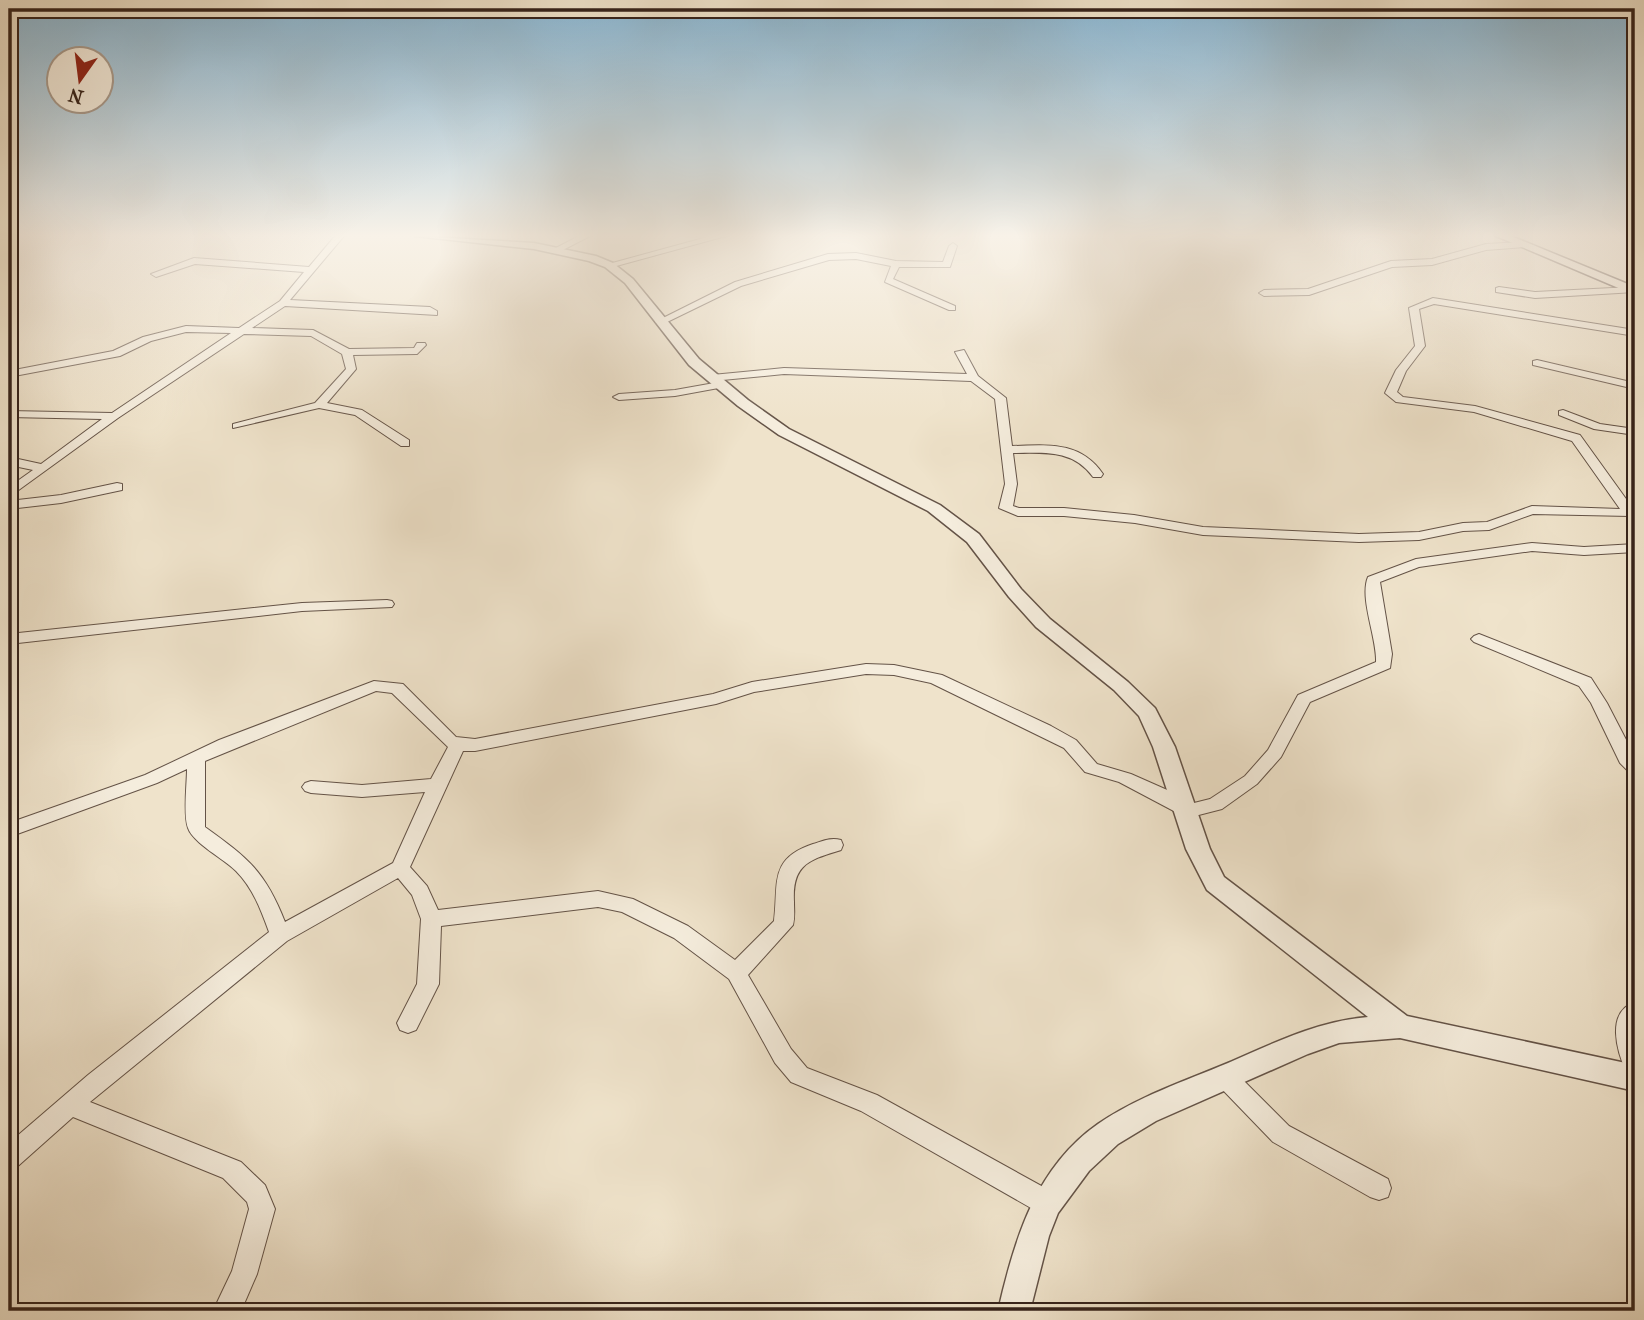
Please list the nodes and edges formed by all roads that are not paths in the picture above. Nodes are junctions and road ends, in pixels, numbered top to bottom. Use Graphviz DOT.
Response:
graph roads {
  1 [pos="288,298"];
  2 [pos="642,298"];
  3 [pos="710,298"];
  4 [pos="928,298"];
  5 [pos="283,303"];
  6 [pos="952,308"];
  7 [pos="434,313"];
  8 [pos="660,322"];
  9 [pos="238,333"];
  10 [pos="1635,333"];
  11 [pos="421,345"];
  12 [pos="347,352"];
  13 [pos="960,352"];
  14 [pos="1537,363"];
  15 [pos="9,374"];
  16 [pos="974,378"];
  17 [pos="716,382"];
  18 [pos="1635,386"];
  19 [pos="619,397"];
  20 [pos="319,405"];
  21 [pos="9,414"];
  22 [pos="1563,414"];
  23 [pos="114,416"];
  24 [pos="237,426"];
  25 [pos="1635,432"];
  26 [pos="405,443"];
  27 [pos="1006,450"];
  28 [pos="9,461"];
  29 [pos="42,468"];
  30 [pos="1097,474"];
  31 [pos="117,487"];
  32 [pos="9,493"];
  33 [pos="9,505"];
  34 [pos="1631,511"];
  35 [pos="1134,519"];
  36 [pos="1156,522"];
  37 [pos="1635,548"];
  38 [pos="387,604"];
  39 [pos="9,639"];
  40 [pos="1479,639"];
  41 [pos="458,745"];
  42 [pos="196,757"];
  43 [pos="1635,768"];
  44 [pos="436,785"];
  45 [pos="311,787"];
  46 [pos="1187,811"];
  47 [pos="9,830"];
  48 [pos="834,845"];
  49 [pos="400,868"];
  50 [pos="431,919"];
  51 [pos="280,935"];
  52 [pos="736,973"];
  53 [pos="1635,1011"];
  54 [pos="408,1023"];
  55 [pos="1400,1026"];
  56 [pos="1635,1067"];
  57 [pos="1225,1077"];
  58 [pos="1635,1078"];
  59 [pos="71,1105"];
  60 [pos="9,1158"];
  61 [pos="1379,1188"];
  62 [pos="1047,1203"];
  63 [pos="227,1311"];
  64 [pos="1014,1311"];
  1 -- 5 [label="street"];
  2 -- 8 [label="street"];
  3 -- 8 [label="street"];
  4 -- 6 [label="street"];
  5 -- 7 [label="street"];
  5 -- 9 [label="street"];
  8 -- 17 [label="street"];
  9 -- 12 [label="street"];
  9 -- 15 [label="street"];
  9 -- 23 [label="street"];
  10 -- 34 [label="street"];
  11 -- 12 [label="street"];
  12 -- 20 [label="street"];
  13 -- 16 [label="street"];
  14 -- 18 [label="street"];
  16 -- 17 [label="street"];
  16 -- 27 [label="street"];
  17 -- 19 [label="street"];
  17 -- 46 [label="street"];
  20 -- 24 [label="street"];
  20 -- 26 [label="street"];
  21 -- 23 [label="street"];
  22 -- 25 [label="street"];
  23 -- 29 [label="street"];
  27 -- 30 [label="street"];
  27 -- 35 [label="street"];
  28 -- 29 [label="street"];
  29 -- 32 [label="street"];
  31 -- 33 [label="street"];
  34 -- 35 [label="street"];
  35 -- 36 [label="street"];
  37 -- 46 [label="street"];
  38 -- 39 [label="street"];
  40 -- 43 [label="street"];
  41 -- 42 [label="street"];
  41 -- 44 [label="street"];
  41 -- 46 [label="street"];
  42 -- 47 [label="street"];
  42 -- 51 [label="street"];
  44 -- 45 [label="street"];
  44 -- 49 [label="street"];
  46 -- 55 [label="street"];
  48 -- 52 [label="street"];
  49 -- 50 [label="street"];
  49 -- 51 [label="street"];
  50 -- 52 [label="street"];
  50 -- 54 [label="street"];
  51 -- 59 [label="street"];
  52 -- 62 [label="street"];
  53 -- 56 [label="street"];
  55 -- 57 [label="street"];
  55 -- 58 [label="street"];
  57 -- 61 [label="street"];
  57 -- 62 [label="street"];
  59 -- 60 [label="street"];
  59 -- 63 [label="street"];
  62 -- 64 [label="street"];
}
